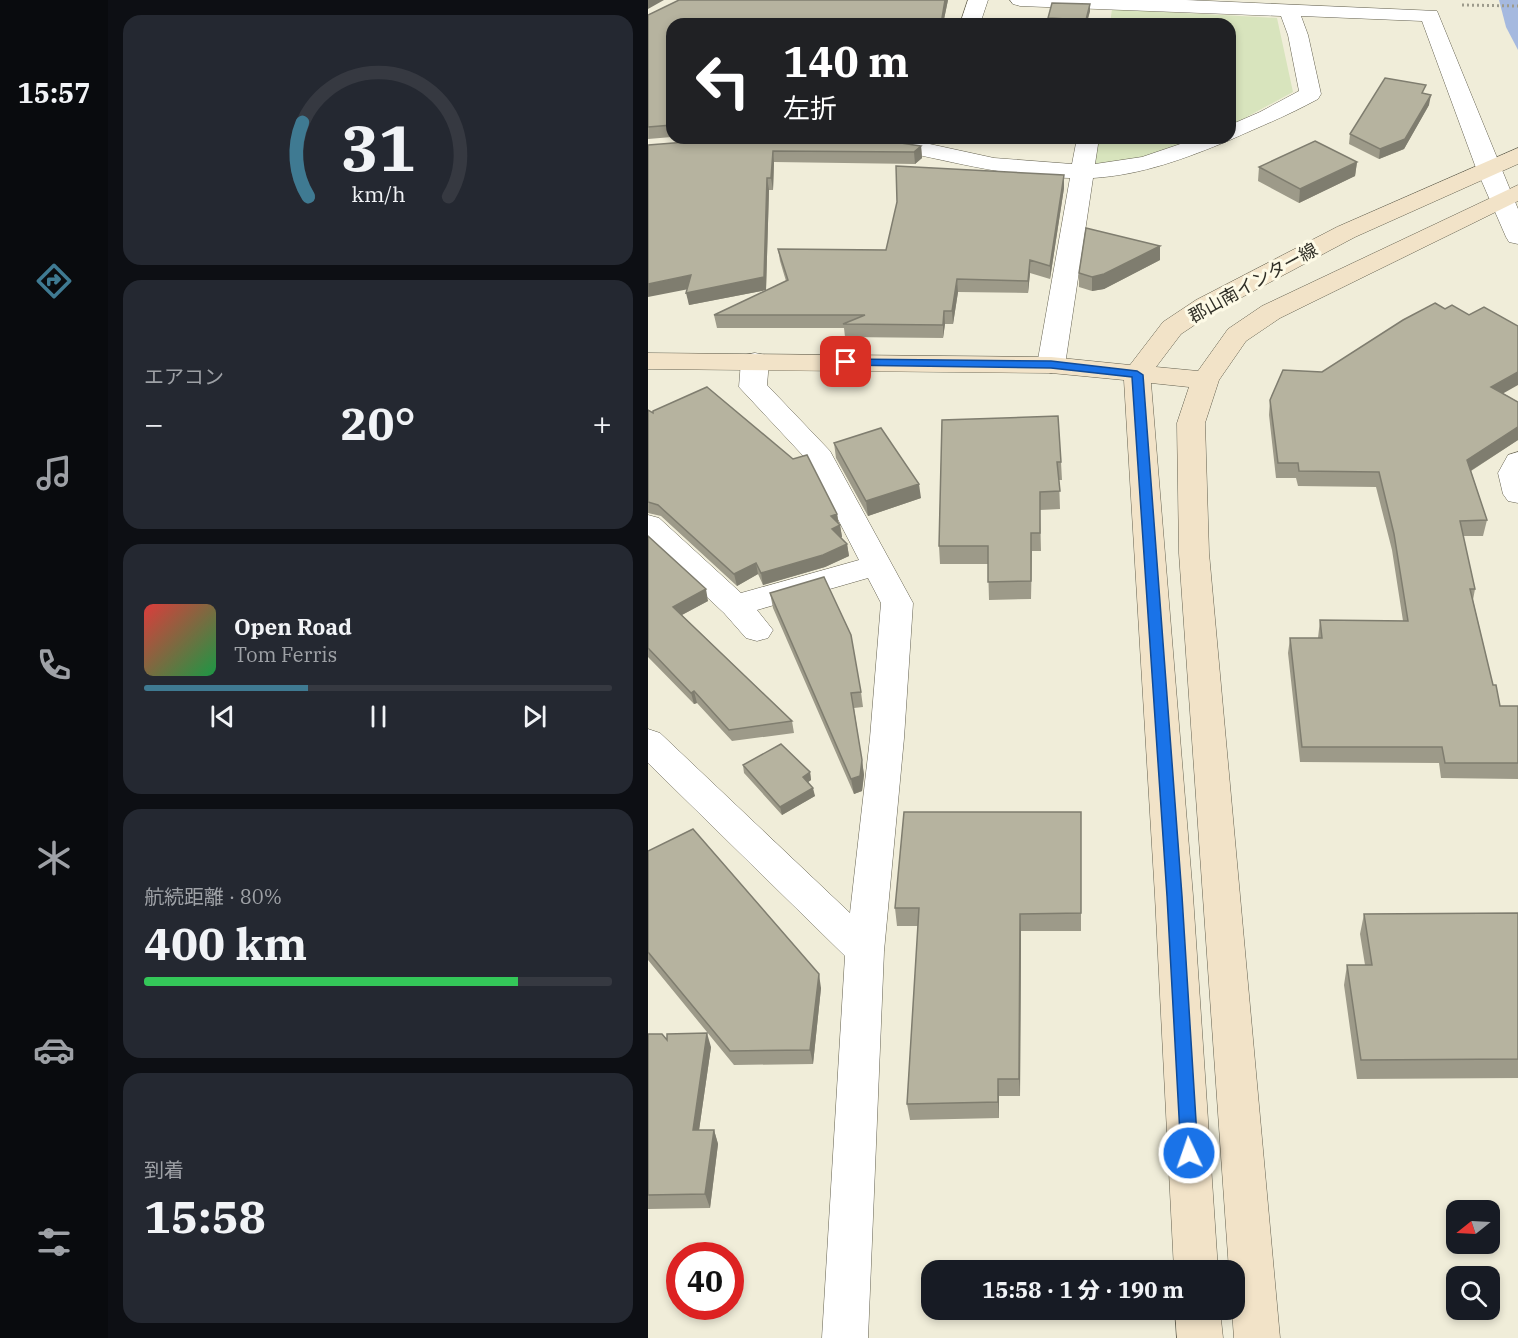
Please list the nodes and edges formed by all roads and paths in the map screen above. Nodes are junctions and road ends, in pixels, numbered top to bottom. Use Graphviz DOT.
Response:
graph roads {
  1 [pos="978,0"];
  2 [pos="1020,0"];
  3 [pos="1460,5"];
  4 [pos="1518,6"];
  5 [pos="1289,10"];
  6 [pos="1104,14"];
  7 [pos="972,18"];
  8 [pos="1236,130"];
  9 [pos="900,144"];
  10 [pos="1087,144"];
  11 [pos="1203,144"];
  12 [pos="1507,160"];
  13 [pos="1083,172"];
  14 [pos="1510,196"];
  15 [pos="1518,237"];
  16 [pos="648,361"];
  17 [pos="755,361"];
  18 [pos="1051,365"];
  19 [pos="1137,375"];
  20 [pos="1205,380"];
  21 [pos="1518,461"];
  22 [pos="1518,494"];
  23 [pos="648,525"];
  24 [pos="876,565"];
  25 [pos="735,605"];
  26 [pos="757,630"];
  27 [pos="648,742"];
  28 [pos="865,951"];
  29 [pos="1195,1260"];
  30 [pos="1199,1320"];
  31 [pos="845,1338"];
  32 [pos="1200,1338"];
  33 [pos="1257,1338"];
  1 -- 7 [label="street"];
  2 -- 6 [label="street"];
  3 -- 4 [label="path"];
  5 -- 6 [label="street"];
  5 -- 8 [label="street"];
  5 -- 12 [label="street"];
  9 -- 13 [label="street"];
  10 -- 13 [label="street"];
  11 -- 13 [label="street"];
  12 -- 14 [label="street"];
  12 -- 19 [label="street, 郡山南インター線"];
  13 -- 18 [label="street"];
  14 -- 15 [label="street"];
  14 -- 20 [label="street"];
  16 -- 17 [label="street"];
  17 -- 18 [label="street"];
  17 -- 24 [label="street"];
  18 -- 19 [label="street"];
  19 -- 20 [label="street"];
  19 -- 29 [label="street"];
  20 -- 33 [label="street"];
  21 -- 22 [label="street"];
  23 -- 25 [label="street"];
  24 -- 25 [label="street"];
  24 -- 28 [label="street"];
  25 -- 26 [label="street"];
  27 -- 28 [label="street"];
  28 -- 31 [label="street"];
  30 -- 32 [label="street"];
}
